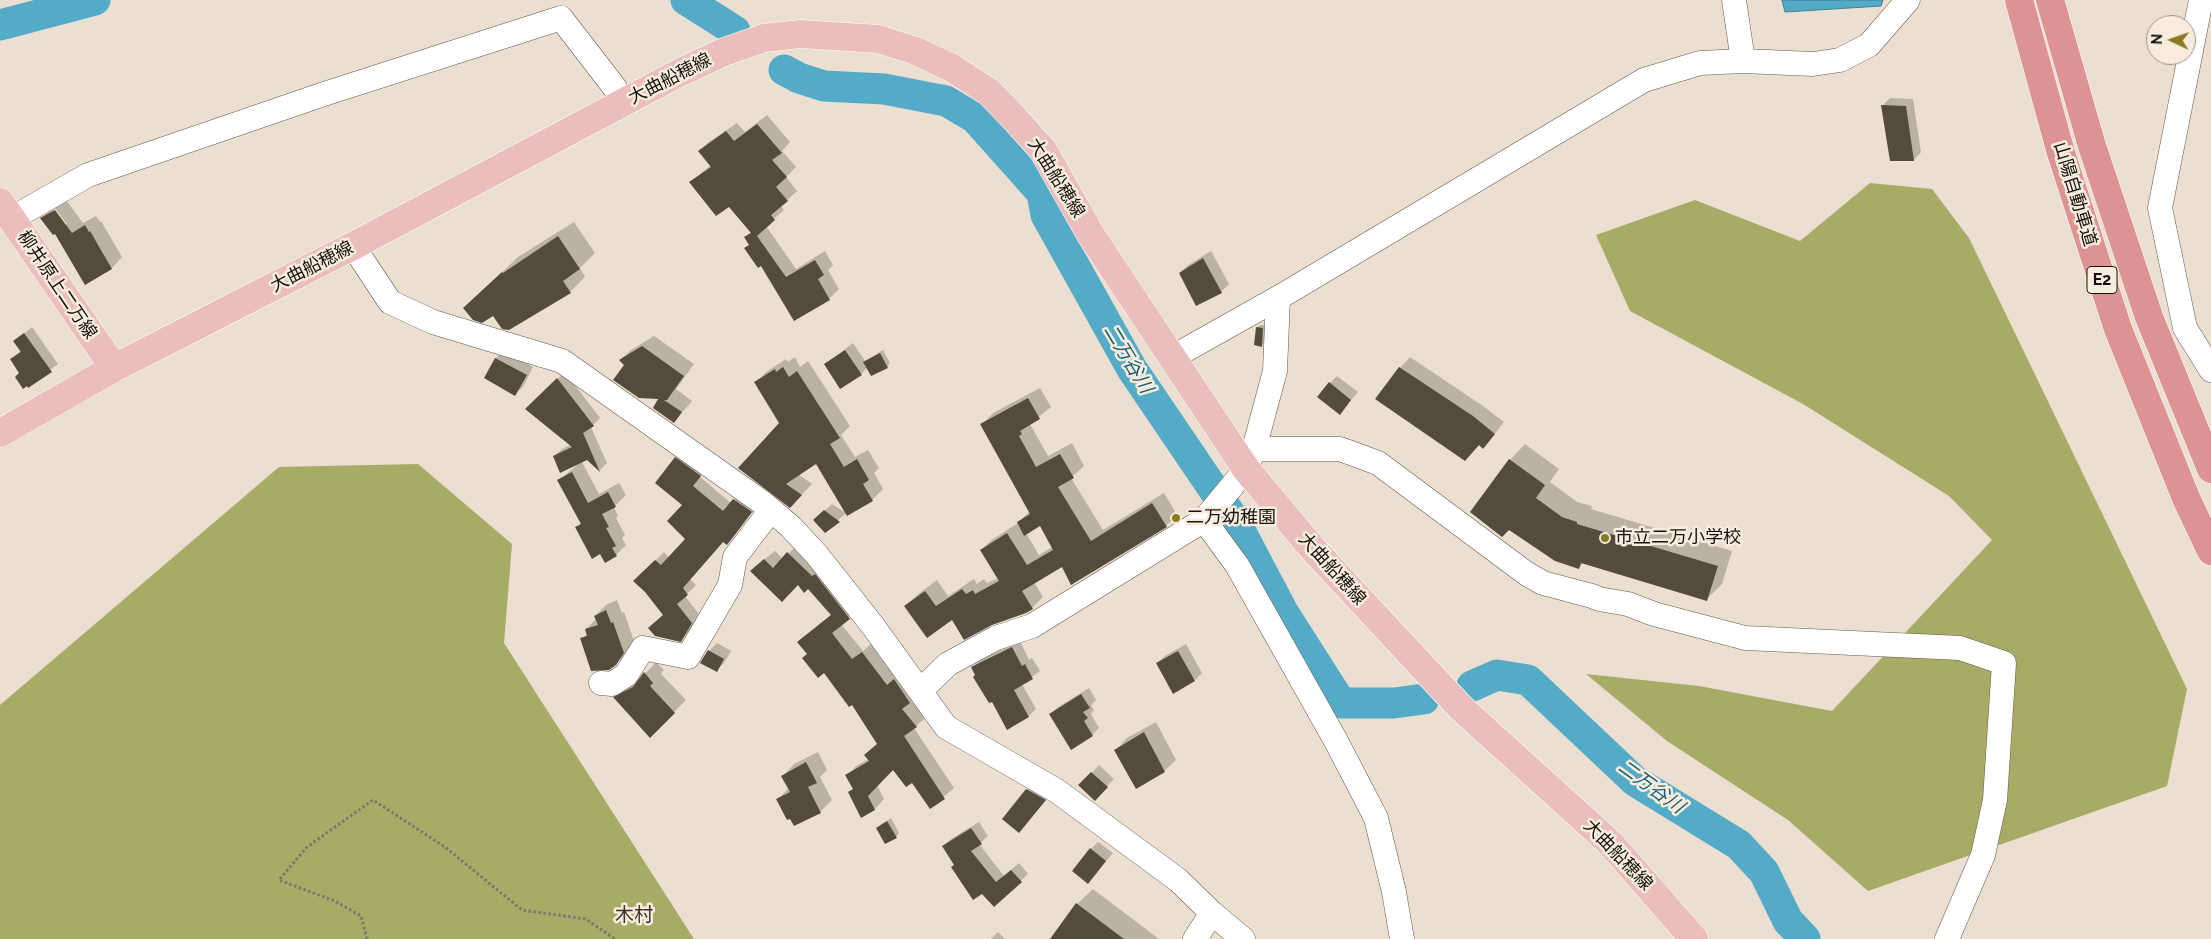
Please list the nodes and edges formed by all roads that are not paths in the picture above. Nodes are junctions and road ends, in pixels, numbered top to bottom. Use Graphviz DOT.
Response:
graph roads {
  1 [pos="1734,0"];
  2 [pos="1908,0"];
  3 [pos="2019,0"];
  4 [pos="2050,0"];
  5 [pos="2201,0"];
  6 [pos="1743,61"];
  7 [pos="615,88"];
  8 [pos="6,210"];
  9 [pos="353,246"];
  10 [pos="1278,298"];
  11 [pos="1173,358"];
  12 [pos="114,368"];
  13 [pos="2211,370"];
  14 [pos="0,434"];
  15 [pos="1250,459"];
  16 [pos="2211,469"];
  17 [pos="771,510"];
  18 [pos="1204,520"];
  19 [pos="2211,551"];
  20 [pos="601,683"];
  21 [pos="920,691"];
  22 [pos="1212,913"];
  23 [pos="1195,939"];
  24 [pos="1243,939"];
  25 [pos="1402,939"];
  26 [pos="1694,939"];
  27 [pos="1947,939"];
  1 -- 6 [label="street"];
  2 -- 6 [label="street"];
  3 -- 19 [label="highway, 山陽自動車道 / E2"];
  4 -- 16 [label="highway, 山陽自動車道 / E2"];
  5 -- 13 [label="street"];
  6 -- 10 [label="street"];
  7 -- 8 [label="street"];
  8 -- 12 [label="main road, 柳井原上二万線"];
  9 -- 11 [label="main road, 大曲船穂線"];
  9 -- 12 [label="main road, 大曲船穂線"];
  9 -- 17 [label="street"];
  10 -- 11 [label="street"];
  10 -- 15 [label="street"];
  11 -- 15 [label="main road, 大曲船穂線"];
  12 -- 14 [label="main road, 大曲船穂線"];
  15 -- 18 [label="street"];
  15 -- 26 [label="main road, 大曲船穂線"];
  15 -- 27 [label="street"];
  17 -- 20 [label="street"];
  17 -- 21 [label="street"];
  18 -- 21 [label="street"];
  18 -- 25 [label="street"];
  21 -- 22 [label="street"];
  22 -- 23 [label="street"];
  22 -- 24 [label="street"];
}
